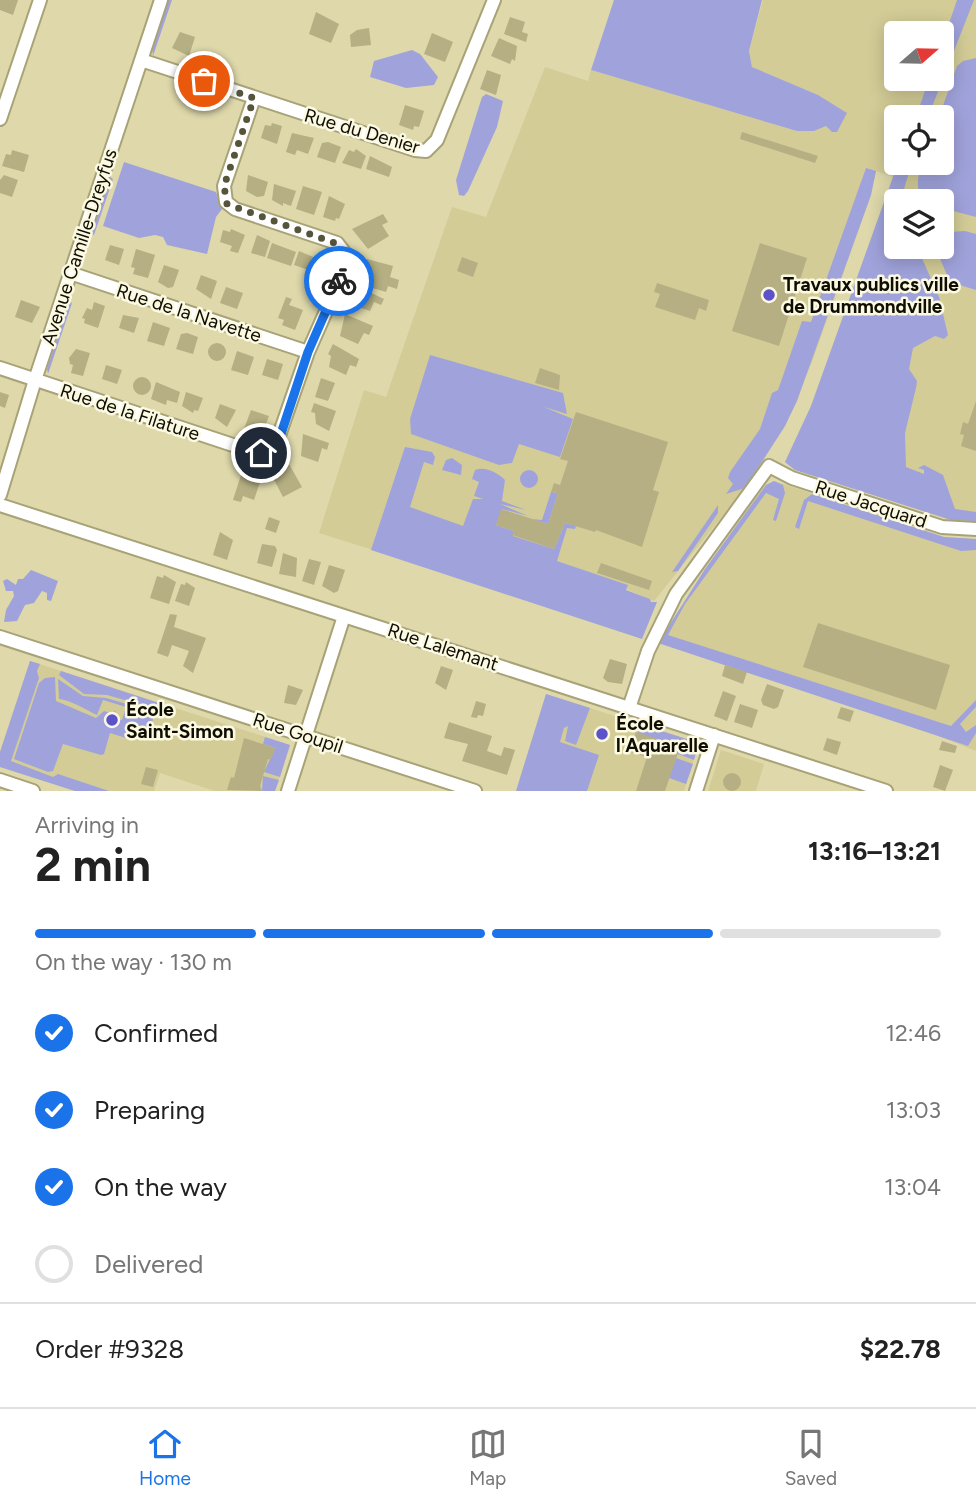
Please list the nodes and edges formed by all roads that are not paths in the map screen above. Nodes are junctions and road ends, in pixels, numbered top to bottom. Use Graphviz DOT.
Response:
graph roads {
  1 [pos="40,0"];
  2 [pos="161,0"];
  3 [pos="494,0"];
  4 [pos="141,60"];
  5 [pos="254,98"];
  6 [pos="0,119"];
  7 [pos="70,274"];
  8 [pos="308,352"];
  9 [pos="0,368"];
  10 [pos="35,380"];
  11 [pos="0,495"];
  12 [pos="0,505"];
  13 [pos="976,529"];
  14 [pos="344,616"];
  15 [pos="0,637"];
  16 [pos="629,708"];
  17 [pos="306,736"];
  18 [pos="714,736"];
  19 [pos="0,780"];
  20 [pos="33,791"];
  21 [pos="288,791"];
  22 [pos="475,791"];
  23 [pos="696,791"];
  24 [pos="886,791"];
  1 -- 6 [label="street"];
  2 -- 4 [label="street, Avenue Camille-Dreyfus"];
  3 -- 5 [label="street, Rue du Denier"];
  4 -- 5 [label="street, Rue du Denier"];
  4 -- 7 [label="street, Avenue Camille-Dreyfus"];
  5 -- 8 [label="street, Rue de la Filature"];
  7 -- 8 [label="street, Rue de la Navette"];
  7 -- 10 [label="street, Avenue Camille-Dreyfus"];
  8 -- 10 [label="street, Rue de la Filature"];
  9 -- 10 [label="street, Rue de la Filature"];
  10 -- 11 [label="street, Avenue Camille-Dreyfus"];
  12 -- 14 [label="street, Rue Lalemant"];
  13 -- 16 [label="street, Rue Jacquard"];
  14 -- 16 [label="street, Rue Lalemant"];
  14 -- 17 [label="street"];
  15 -- 17 [label="street, Rue Goupil"];
  16 -- 18 [label="street, Rue Lalemant"];
  17 -- 21 [label="street"];
  17 -- 22 [label="street, Rue Goupil"];
  18 -- 23 [label="street"];
  18 -- 24 [label="street, Rue Lalemant"];
  19 -- 20 [label="street"];
}
